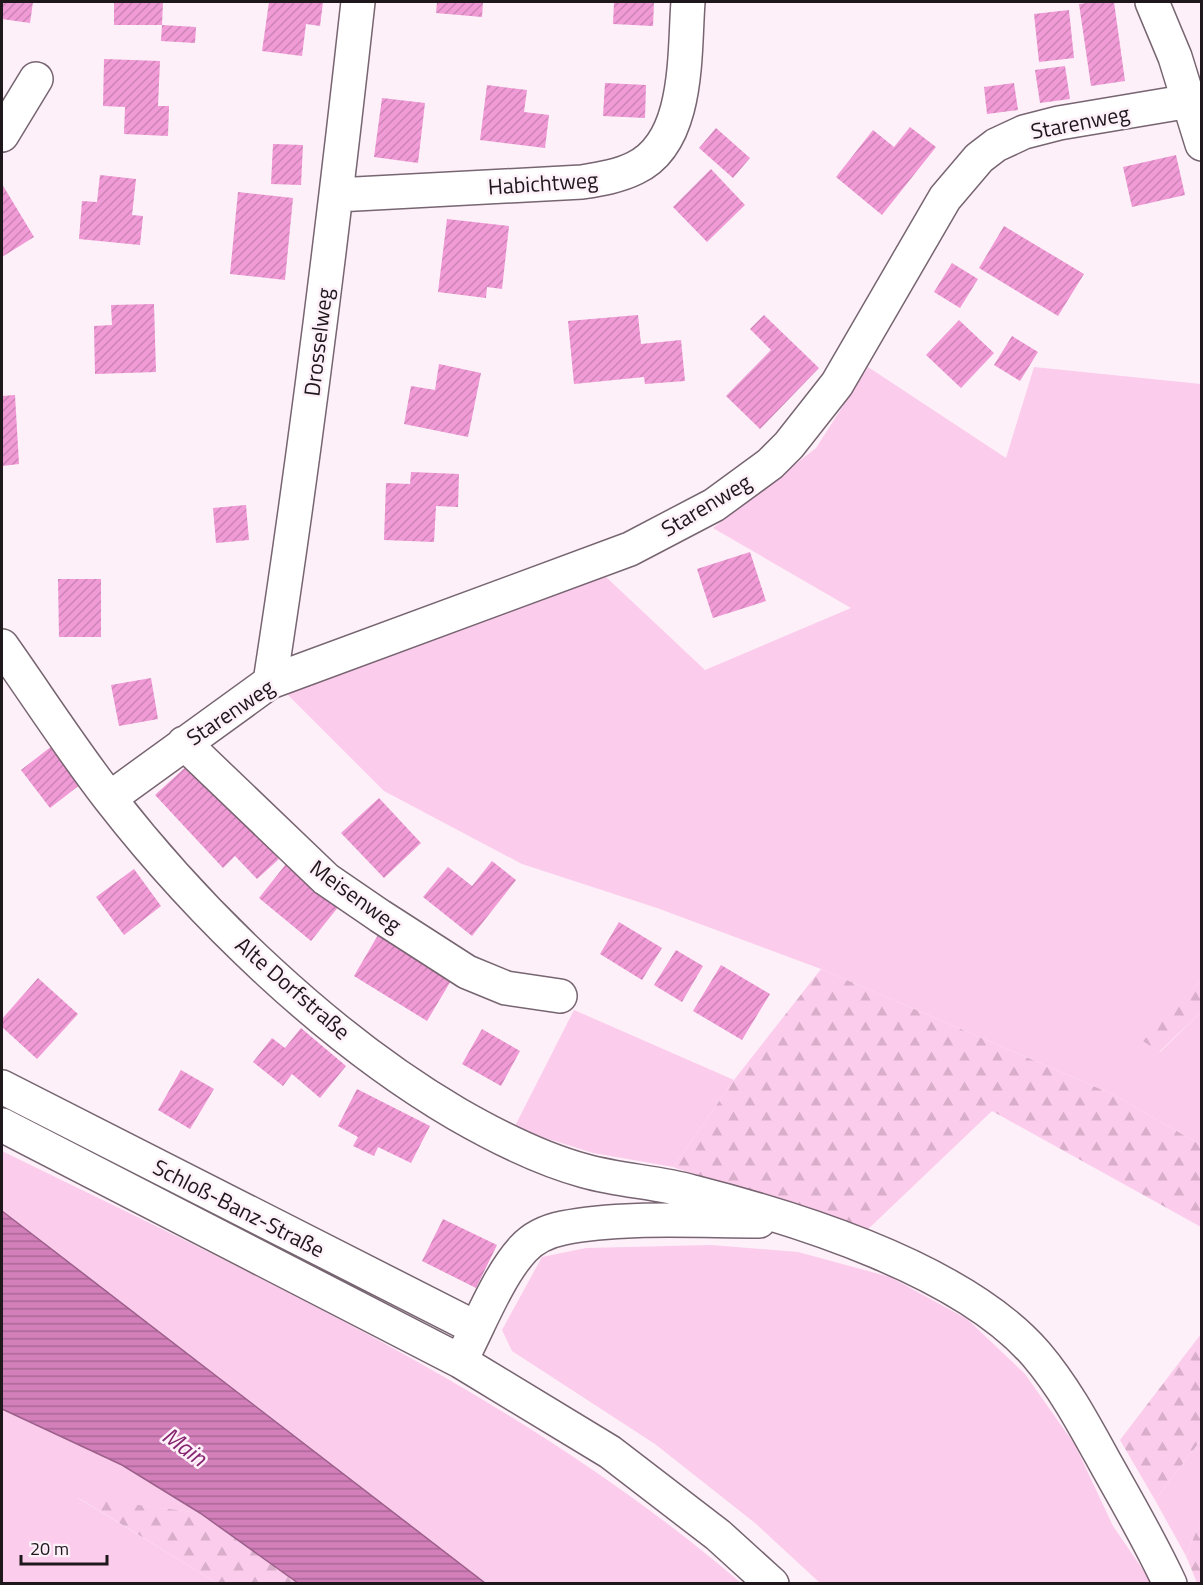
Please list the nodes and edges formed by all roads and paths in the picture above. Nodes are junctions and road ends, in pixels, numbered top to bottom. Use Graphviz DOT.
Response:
graph roads {
  1 [pos="358,2"];
  2 [pos="688,2"];
  3 [pos="1152,2"];
  4 [pos="36,79"];
  5 [pos="1190,101"];
  6 [pos="2,135"];
  7 [pos="1202,144"];
  8 [pos="337,195"];
  9 [pos="2,646"];
  10 [pos="270,682"];
  11 [pos="184,743"];
  12 [pos="110,798"];
  13 [pos="560,996"];
  14 [pos="2,1087"];
  15 [pos="2,1125"];
  16 [pos="790,1221"];
  17 [pos="476,1328"];
  18 [pos="460,1361"];
  19 [pos="772,1584"];
  20 [pos="1170,1584"];
  1 -- 8 [label="street, Drosselweg"];
  2 -- 8 [label="street, Habichtweg"];
  3 -- 5 [label="street"];
  4 -- 6 [label="street"];
  5 -- 7 [label="street"];
  5 -- 10 [label="street, Starenweg"];
  8 -- 10 [label="street, Drosselweg"];
  9 -- 12 [label="street, Alte Dorfstraße"];
  10 -- 11 [label="street, Starenweg"];
  11 -- 12 [label="street, Starenweg"];
  11 -- 13 [label="street, Meisenweg"];
  12 -- 16 [label="street, Alte Dorfstraße"];
  14 -- 17 [label="street, Schloß-Banz-Straße"];
  15 -- 18 [label="street"];
  16 -- 17 [label="street"];
  16 -- 20 [label="street, Alte Dorfstraße"];
  17 -- 18 [label="street"];
  18 -- 19 [label="street"];
}
